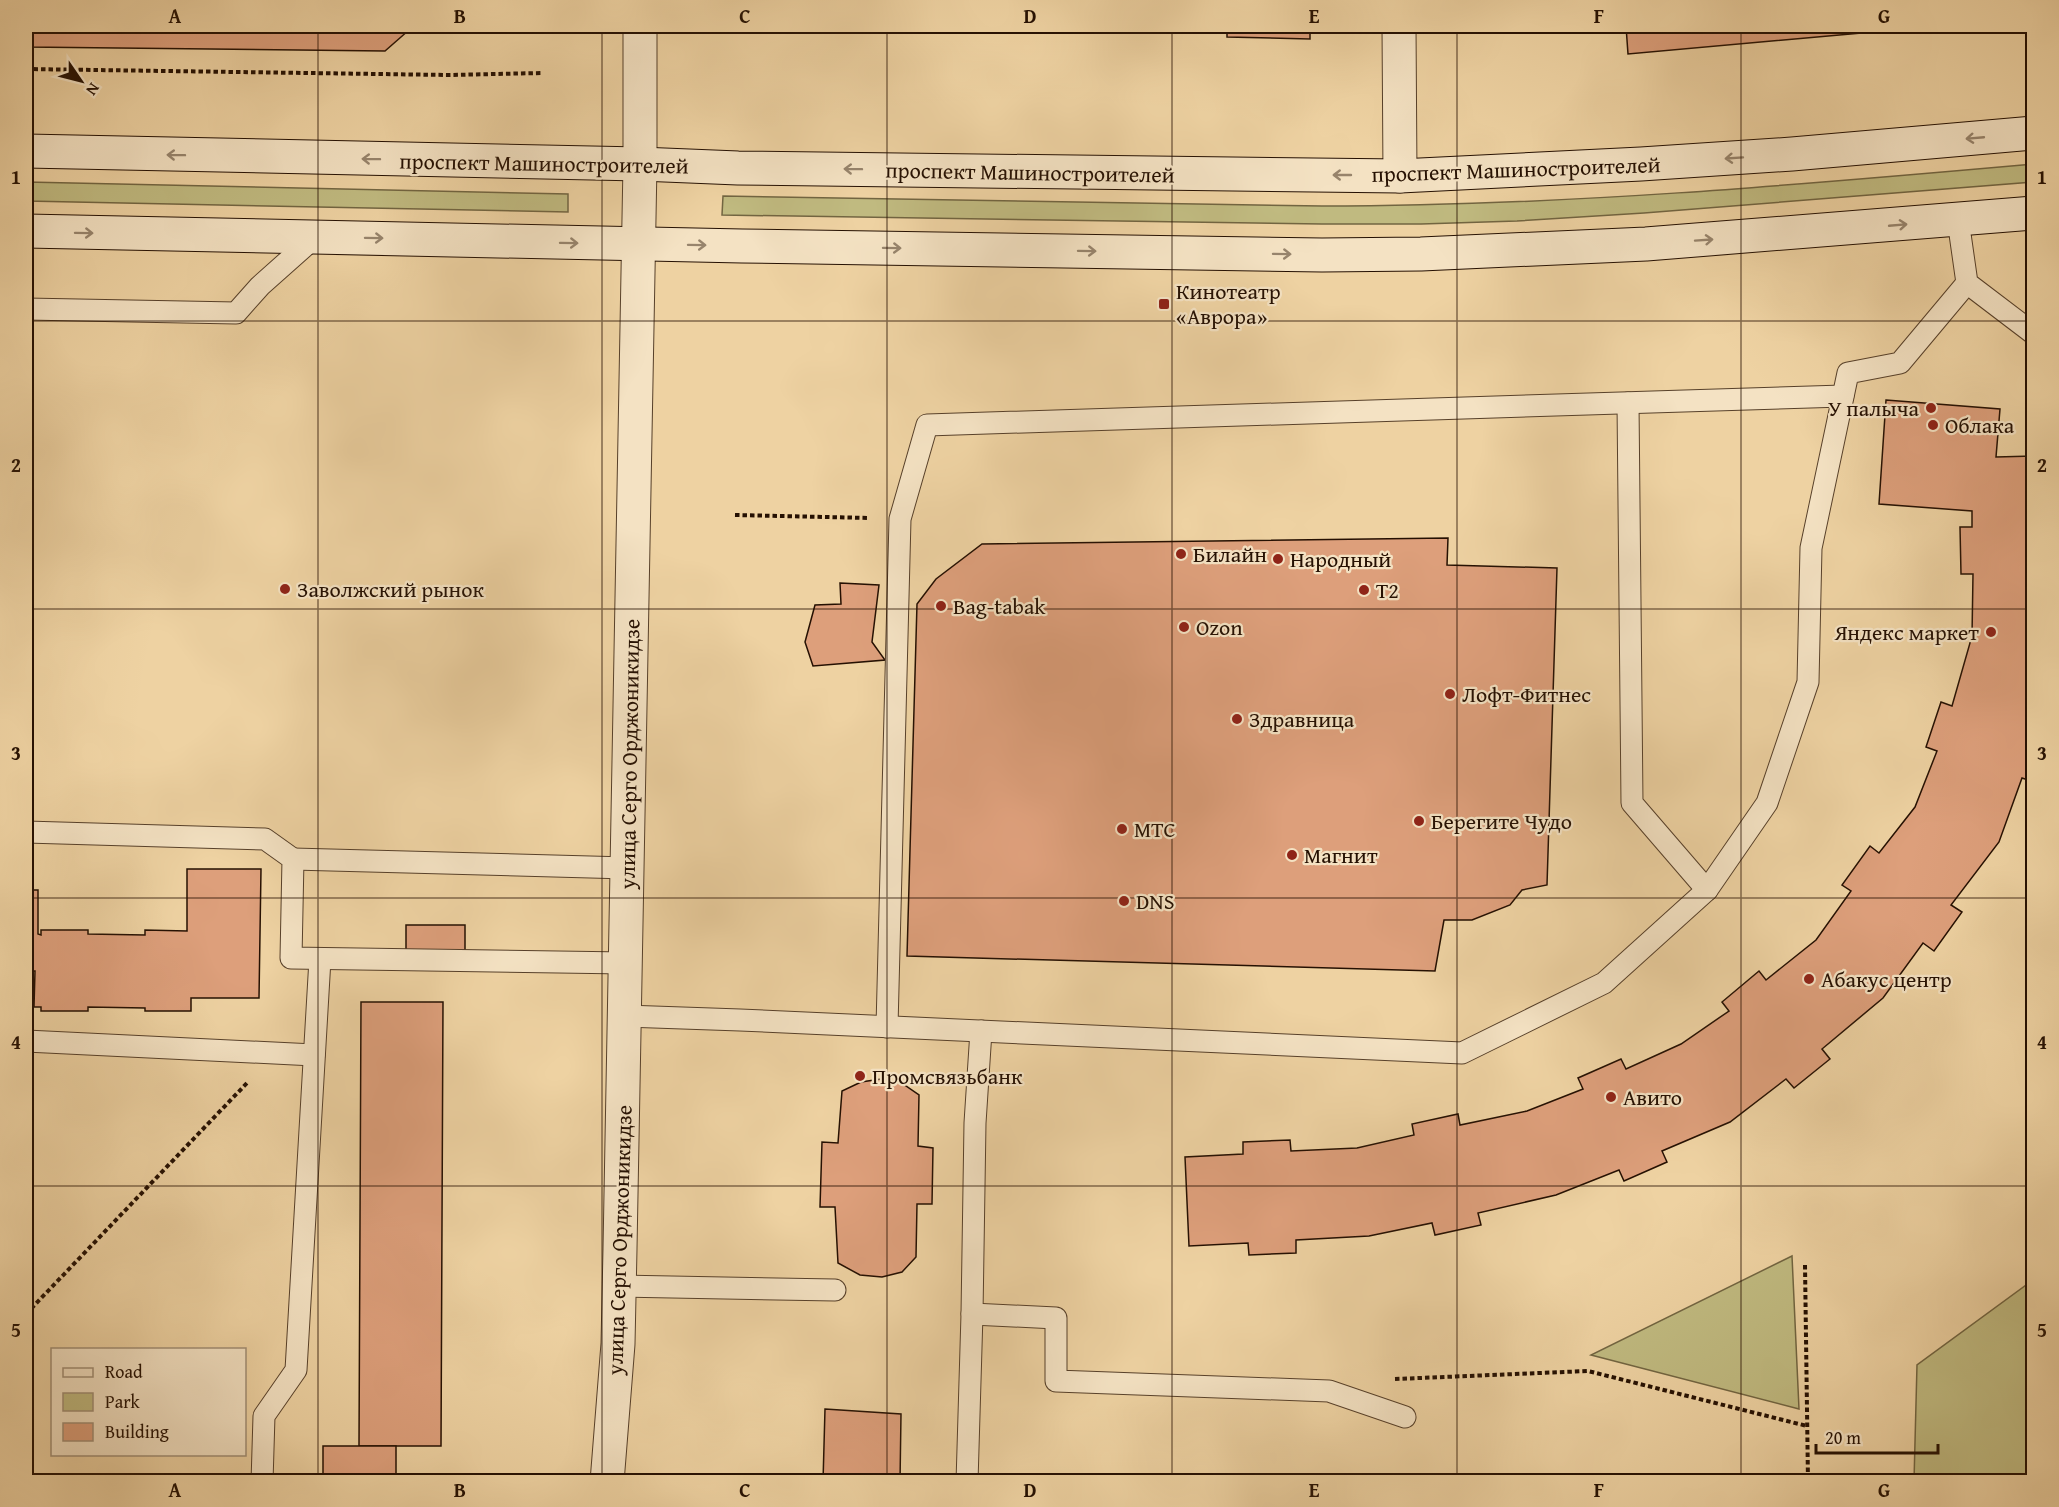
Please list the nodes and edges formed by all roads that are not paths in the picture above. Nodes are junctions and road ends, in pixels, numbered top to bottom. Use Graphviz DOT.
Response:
graph roads {
  1 [pos="640,26"];
  2 [pos="1399,26"];
  3 [pos="2034,133"];
  4 [pos="26,151"];
  5 [pos="640,164"];
  6 [pos="1400,176"];
  7 [pos="2034,213"];
  8 [pos="1958,220"];
  9 [pos="26,231"];
  10 [pos="315,237"];
  11 [pos="639,244"];
  12 [pos="1967,283"];
  13 [pos="26,309"];
  14 [pos="2034,334"];
  15 [pos="1843,396"];
  16 [pos="1628,403"];
  17 [pos="26,832"];
  18 [pos="293,859"];
  19 [pos="627,868"];
  20 [pos="1707,890"];
  21 [pos="320,959"];
  22 [pos="626,963"];
  23 [pos="625,1016"];
  24 [pos="887,1026"];
  25 [pos="981,1031"];
  26 [pos="26,1041"];
  27 [pos="314,1055"];
  28 [pos="619,1286"];
  29 [pos="835,1290"];
  30 [pos="972,1314"];
  31 [pos="1405,1417"];
  32 [pos="262,1482"];
  33 [pos="607,1482"];
  34 [pos="967,1482"];
  1 -- 5 [label="main road, улица Серго Орджоникидзе"];
  2 -- 6 [label="main road"];
  3 -- 6 [label="main road, проспект Машиностроителей, one-way"];
  5 -- 4 [label="main road, проспект Машиностроителей, one-way"];
  6 -- 5 [label="main road, проспект Машиностроителей, one-way"];
  5 -- 11 [label="main road, улица Серго Орджоникидзе"];
  7 -- 8 [label="main road"];
  11 -- 8 [label="main road, one-way"];
  8 -- 12 [label="lane"];
  9 -- 10 [label="main road, one-way"];
  10 -- 11 [label="main road, one-way"];
  10 -- 13 [label="lane"];
  11 -- 19 [label="main road, улица Серго Орджоникидзе"];
  12 -- 14 [label="lane"];
  12 -- 15 [label="lane"];
  15 -- 16 [label="lane"];
  15 -- 20 [label="lane"];
  16 -- 20 [label="lane"];
  16 -- 24 [label="lane"];
  17 -- 18 [label="lane"];
  18 -- 19 [label="lane"];
  18 -- 21 [label="lane"];
  19 -- 22 [label="main road, улица Серго Орджоникидзе"];
  20 -- 25 [label="lane"];
  21 -- 22 [label="lane"];
  21 -- 27 [label="lane"];
  22 -- 23 [label="main road, улица Серго Орджоникидзе"];
  23 -- 24 [label="lane"];
  23 -- 28 [label="main road, улица Серго Орджоникидзе"];
  24 -- 25 [label="lane"];
  25 -- 30 [label="lane"];
  26 -- 27 [label="lane"];
  27 -- 32 [label="lane"];
  28 -- 29 [label="lane"];
  28 -- 33 [label="main road, улица Серго Орджоникидзе"];
  30 -- 31 [label="lane"];
  30 -- 34 [label="lane"];
}
